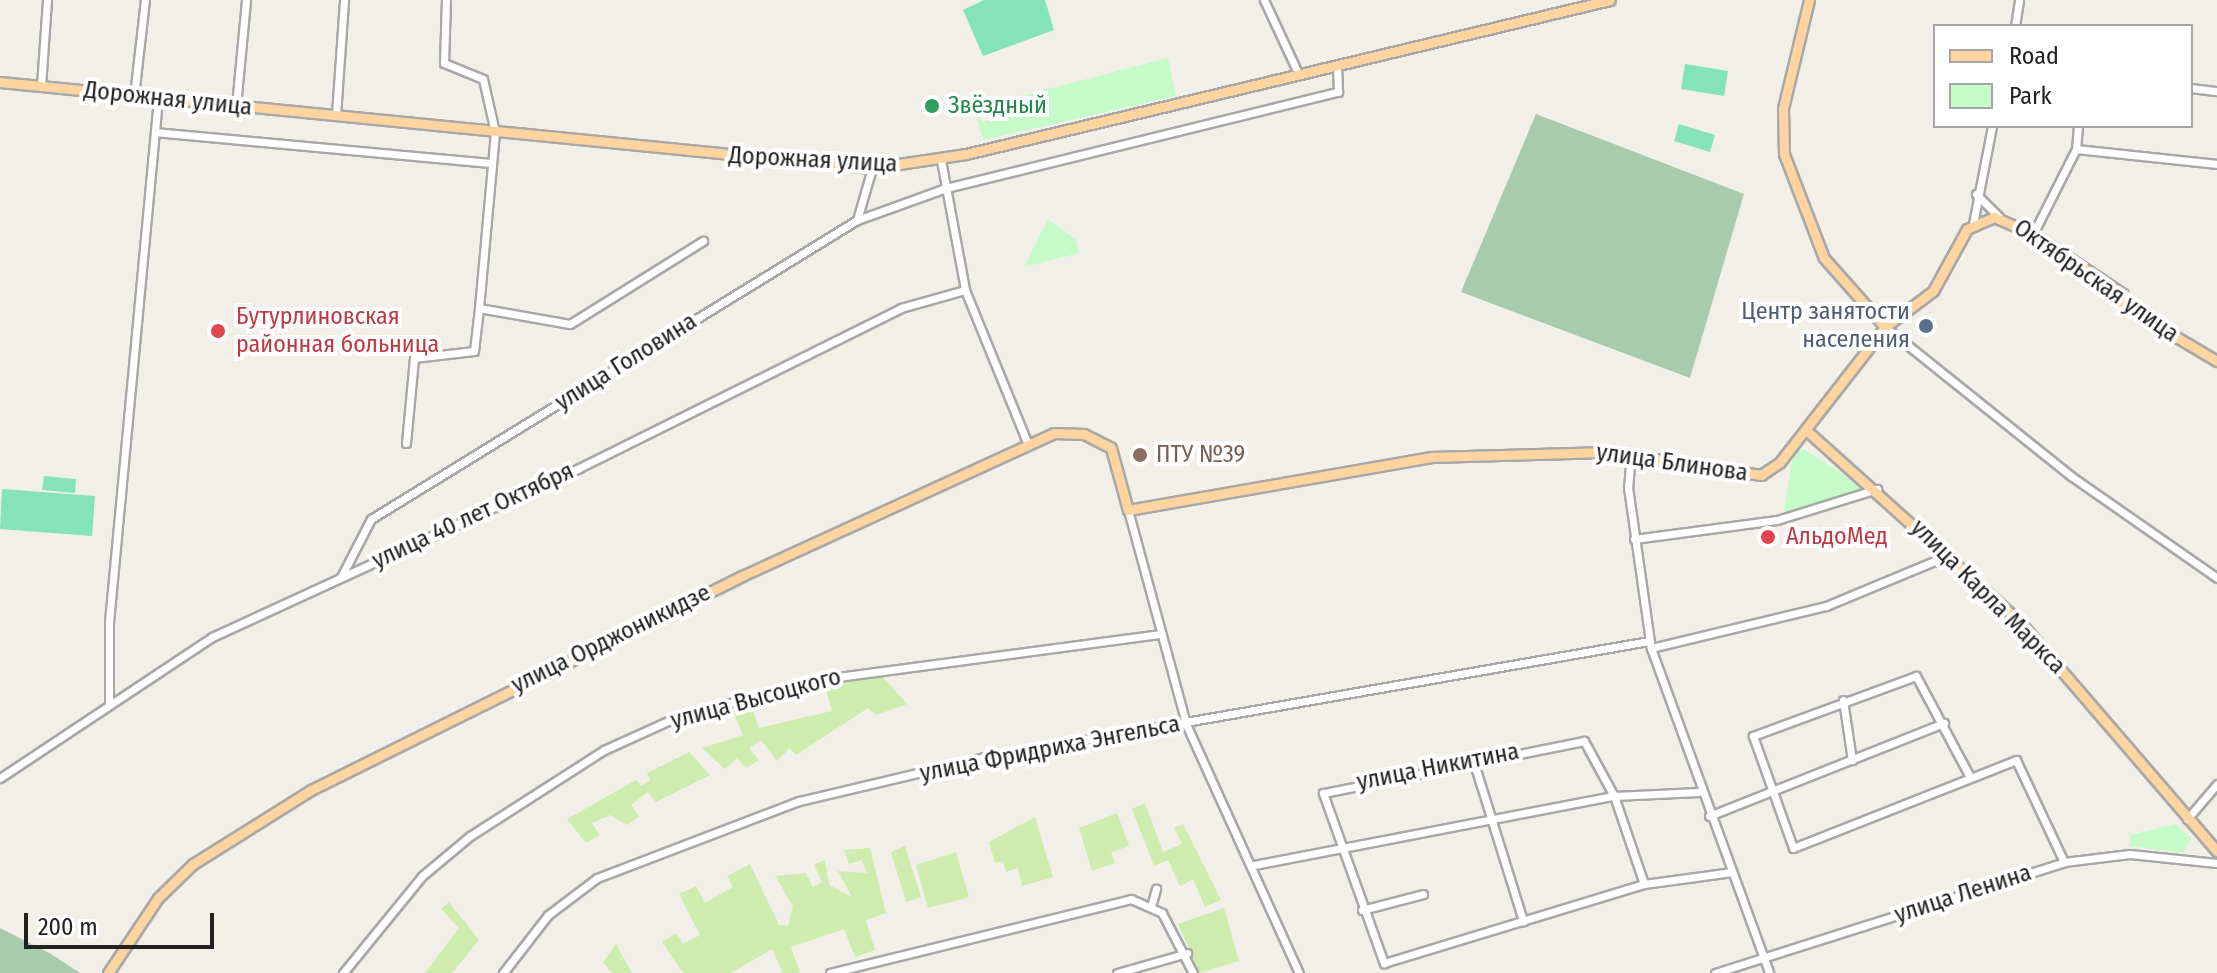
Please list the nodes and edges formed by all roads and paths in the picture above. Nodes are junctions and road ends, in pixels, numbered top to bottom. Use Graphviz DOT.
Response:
graph roads {
  1 [pos="47,0"];
  2 [pos="145,0"];
  3 [pos="246,0"];
  4 [pos="344,0"];
  5 [pos="446,0"];
  6 [pos="1264,0"];
  7 [pos="1610,0"];
  8 [pos="1809,0"];
  9 [pos="2019,0"];
  10 [pos="2015,24"];
  11 [pos="1337,67"];
  12 [pos="1299,75"];
  13 [pos="0,82"];
  14 [pos="41,86"];
  15 [pos="2193,88"];
  16 [pos="2217,91"];
  17 [pos="134,96"];
  18 [pos="158,99"];
  19 [pos="236,106"];
  20 [pos="336,115"];
  21 [pos="1992,128"];
  22 [pos="2078,128"];
  23 [pos="155,132"];
  24 [pos="495,132"];
  25 [pos="2076,149"];
  26 [pos="941,160"];
  27 [pos="490,163"];
  28 [pos="2217,164"];
  29 [pos="872,168"];
  30 [pos="946,188"];
  31 [pos="1976,194"];
  32 [pos="2001,219"];
  33 [pos="857,220"];
  34 [pos="1973,224"];
  35 [pos="2033,234"];
  36 [pos="703,241"];
  37 [pos="965,290"];
  38 [pos="479,308"];
  39 [pos="1885,327"];
  40 [pos="2217,361"];
  41 [pos="1806,430"];
  42 [pos="1027,442"];
  43 [pos="406,443"];
  44 [pos="1631,454"];
  45 [pos="1878,489"];
  46 [pos="1128,510"];
  47 [pos="1634,539"];
  48 [pos="1949,555"];
  49 [pos="341,577"];
  50 [pos="2217,578"];
  51 [pos="1161,634"];
  52 [pos="1650,645"];
  53 [pos="1843,700"];
  54 [pos="109,702"];
  55 [pos="1944,723"];
  56 [pos="1186,724"];
  57 [pos="1473,760"];
  58 [pos="1852,760"];
  59 [pos="1970,777"];
  60 [pos="0,778"];
  61 [pos="2217,784"];
  62 [pos="1699,792"];
  63 [pos="1771,792"];
  64 [pos="1614,796"];
  65 [pos="1709,816"];
  66 [pos="2187,819"];
  67 [pos="1492,822"];
  68 [pos="1342,851"];
  69 [pos="2217,851"];
  70 [pos="2064,862"];
  71 [pos="2217,863"];
  72 [pos="1254,865"];
  73 [pos="1732,872"];
  74 [pos="1644,884"];
  75 [pos="1156,889"];
  76 [pos="1423,894"];
  77 [pos="1152,903"];
  78 [pos="1362,910"];
  79 [pos="1523,921"];
  80 [pos="1187,953"];
  81 [pos="1766,959"];
  82 [pos="862,962"];
  83 [pos="108,973"];
  84 [pos="343,973"];
  85 [pos="503,973"];
  86 [pos="830,973"];
  87 [pos="866,973"];
  88 [pos="1117,973"];
  89 [pos="1193,973"];
  90 [pos="1299,973"];
  91 [pos="1715,973"];
  92 [pos="1769,973"];
  1 -- 14 [label="street"];
  2 -- 17 [label="street"];
  3 -- 19 [label="street"];
  4 -- 20 [label="street"];
  5 -- 24 [label="street"];
  6 -- 12 [label="street"];
  7 -- 11 [label="main road, Дорожная улица"];
  8 -- 39 [label="main road"];
  9 -- 10 [label="street"];
  11 -- 12 [label="main road, Дорожная улица"];
  11 -- 30 [label="street, улица Головина"];
  12 -- 26 [label="main road, Дорожная улица"];
  13 -- 14 [label="main road, Дорожная улица"];
  14 -- 17 [label="main road, Дорожная улица"];
  15 -- 16 [label="street"];
  17 -- 18 [label="main road, Дорожная улица"];
  18 -- 19 [label="main road, Дорожная улица"];
  18 -- 23 [label="street"];
  19 -- 20 [label="main road, Дорожная улица"];
  20 -- 24 [label="main road, Дорожная улица"];
  21 -- 31 [label="street"];
  22 -- 25 [label="street"];
  23 -- 27 [label="street"];
  23 -- 54 [label="street"];
  24 -- 27 [label="street"];
  24 -- 29 [label="main road, Дорожная улица"];
  25 -- 28 [label="street"];
  25 -- 35 [label="street"];
  26 -- 29 [label="main road, Дорожная улица"];
  26 -- 30 [label="street"];
  27 -- 38 [label="street"];
  29 -- 33 [label="street"];
  30 -- 33 [label="street, улица Головина"];
  30 -- 37 [label="street"];
  31 -- 32 [label="street"];
  31 -- 34 [label="street"];
  32 -- 34 [label="main road, Октябрьская улица"];
  32 -- 35 [label="main road, Октябрьская улица"];
  33 -- 49 [label="street, улица Головина"];
  34 -- 39 [label="main road, улица Блинова"];
  35 -- 40 [label="main road, Октябрьская улица"];
  36 -- 38 [label="street"];
  37 -- 42 [label="street"];
  37 -- 49 [label="street, улица 40 лет Октября"];
  38 -- 43 [label="street"];
  39 -- 41 [label="main road, улица Блинова"];
  39 -- 50 [label="street"];
  41 -- 44 [label="main road, улица Блинова"];
  41 -- 45 [label="main road, улица Карла Маркса"];
  42 -- 46 [label="main road, улица Орджоникидзе"];
  42 -- 83 [label="main road, улица Орджоникидзе"];
  44 -- 46 [label="main road, улица Блинова"];
  44 -- 47 [label="street"];
  45 -- 47 [label="street"];
  45 -- 48 [label="main road, улица Карла Маркса"];
  46 -- 51 [label="street"];
  47 -- 52 [label="street"];
  48 -- 52 [label="street, улица Фридриха Энгельса"];
  48 -- 66 [label="main road, улица Карла Маркса"];
  49 -- 54 [label="street, улица 40 лет Октября"];
  51 -- 56 [label="street"];
  51 -- 84 [label="street, улица Высоцкого"];
  52 -- 56 [label="street, улица Фридриха Энгельса"];
  52 -- 62 [label="street"];
  53 -- 55 [label="street"];
  53 -- 58 [label="street"];
  53 -- 63 [label="street"];
  54 -- 60 [label="street, улица 40 лет Октября"];
  55 -- 58 [label="street"];
  55 -- 59 [label="street"];
  56 -- 72 [label="street"];
  56 -- 85 [label="street, улица Фридриха Энгельса"];
  57 -- 64 [label="street, улица Никитина"];
  57 -- 67 [label="street"];
  57 -- 68 [label="street, улица Никитина"];
  58 -- 63 [label="street"];
  59 -- 63 [label="street"];
  59 -- 70 [label="street"];
  61 -- 66 [label="street"];
  62 -- 64 [label="street"];
  62 -- 65 [label="street"];
  63 -- 65 [label="street"];
  64 -- 67 [label="street"];
  64 -- 74 [label="street, улица Никитина"];
  65 -- 73 [label="street"];
  66 -- 69 [label="main road, улица Карла Маркса"];
  67 -- 68 [label="street"];
  67 -- 79 [label="street"];
  68 -- 72 [label="street"];
  68 -- 78 [label="street, улица Никитина"];
  70 -- 71 [label="street, улица Ленина"];
  70 -- 81 [label="street, улица Ленина"];
  72 -- 90 [label="street"];
  73 -- 74 [label="street"];
  73 -- 81 [label="street"];
  74 -- 79 [label="street"];
  75 -- 77 [label="street"];
  76 -- 78 [label="street"];
  77 -- 80 [label="street"];
  77 -- 82 [label="street"];
  78 -- 79 [label="street, улица Никитина"];
  80 -- 88 [label="street"];
  80 -- 89 [label="street"];
  81 -- 91 [label="street, улица Ленина"];
  81 -- 92 [label="street"];
  82 -- 86 [label="street"];
  82 -- 87 [label="street"];
}
